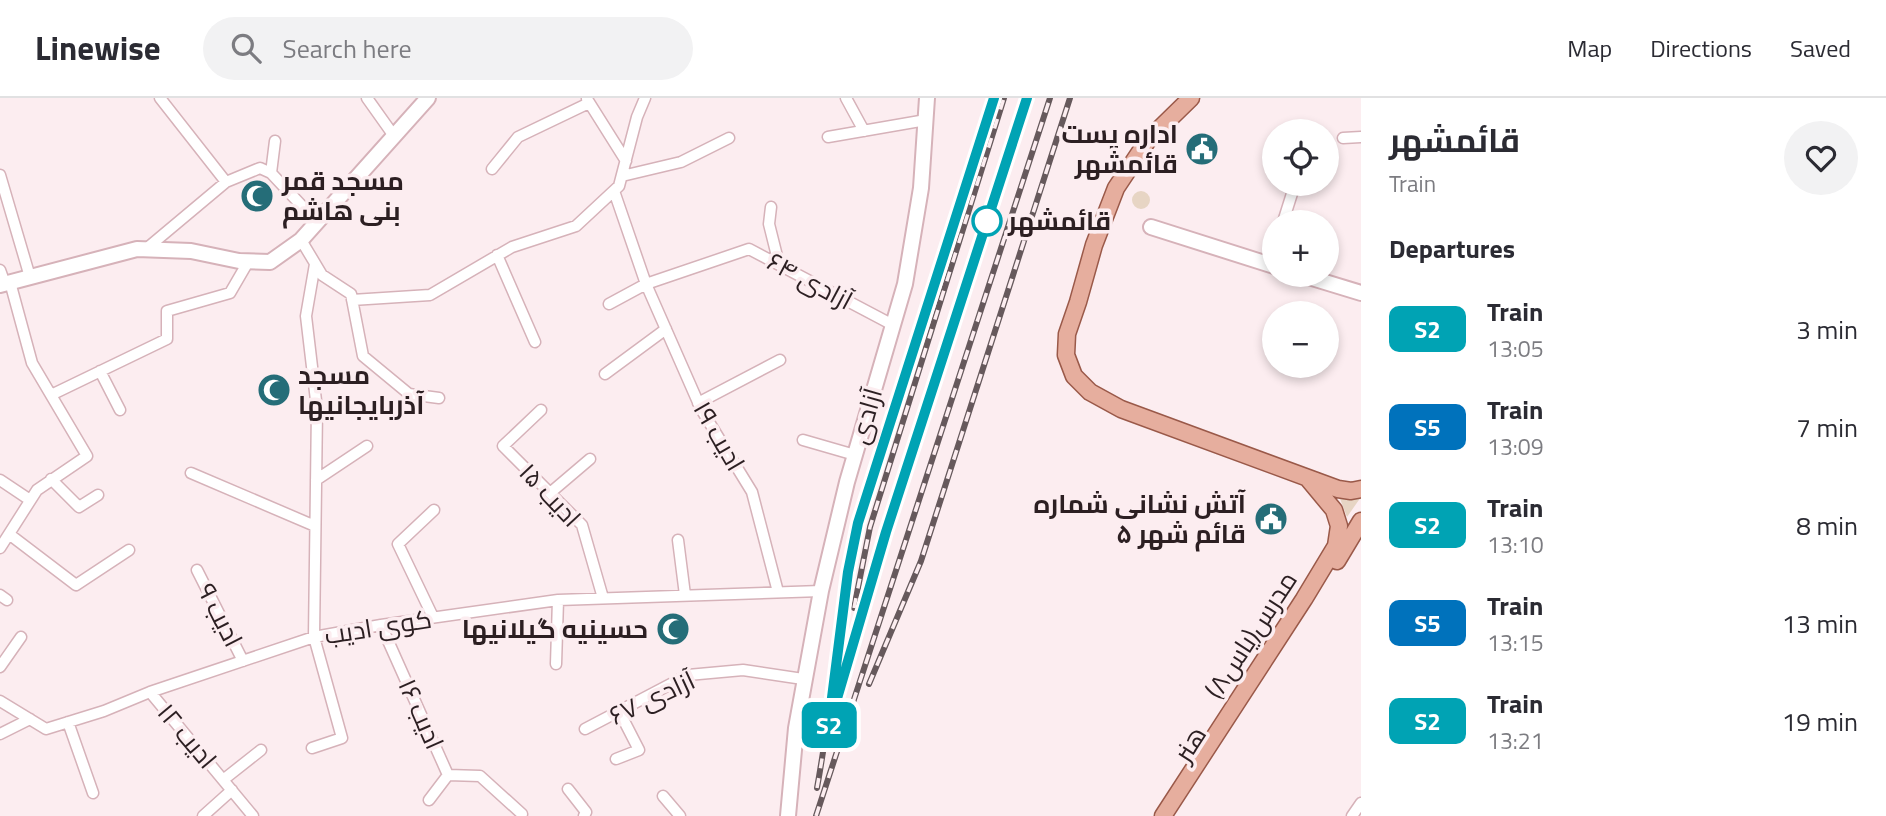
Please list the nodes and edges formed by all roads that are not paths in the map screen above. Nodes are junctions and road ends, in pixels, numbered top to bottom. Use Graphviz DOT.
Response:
graph roads {
  1 [pos="160,98"];
  2 [pos="367,98"];
  3 [pos="428,98"];
  4 [pos="645,98"];
  5 [pos="846,98"];
  6 [pos="927,98"];
  7 [pos="1191,98"];
  8 [pos="588,101"];
  9 [pos="926,120"];
  10 [pos="864,131"];
  11 [pos="394,136"];
  12 [pos="828,137"];
  13 [pos="1361,137"];
  14 [pos="729,138"];
  15 [pos="1343,138"];
  16 [pos="275,141"];
  17 [pos="626,161"];
  18 [pos="492,169"];
  19 [pos="271,173"];
  20 [pos="0,175"];
  21 [pos="622,176"];
  22 [pos="226,182"];
  23 [pos="614,191"];
  24 [pos="771,208"];
  25 [pos="317,222"];
  26 [pos="1150,227"];
  27 [pos="301,240"];
  28 [pos="146,249"];
  29 [pos="497,255"];
  30 [pos="1262,257"];
  31 [pos="248,262"];
  32 [pos="315,264"];
  33 [pos="779,264"];
  34 [pos="30,277"];
  35 [pos="4,280"];
  36 [pos="646,284"];
  37 [pos="1339,286"];
  38 [pos="1361,293"];
  39 [pos="352,300"];
  40 [pos="609,304"];
  41 [pos="893,325"];
  42 [pos="666,329"];
  43 [pos="534,342"];
  44 [pos="780,360"];
  45 [pos="100,371"];
  46 [pos="605,373"];
  47 [pos="51,395"];
  48 [pos="439,398"];
  49 [pos="698,403"];
  50 [pos="120,410"];
  51 [pos="541,410"];
  52 [pos="803,440"];
  53 [pos="368,446"];
  54 [pos="855,454"];
  55 [pos="590,459"];
  56 [pos="191,474"];
  57 [pos="1307,478"];
  58 [pos="51,479"];
  59 [pos="0,480"];
  60 [pos="316,480"];
  61 [pos="1361,489"];
  62 [pos="550,493"];
  63 [pos="98,495"];
  64 [pos="30,500"];
  65 [pos="434,510"];
  66 [pos="1361,521"];
  67 [pos="315,526"];
  68 [pos="9,534"];
  69 [pos="678,540"];
  70 [pos="0,548"];
  71 [pos="130,550"];
  72 [pos="197,570"];
  73 [pos="821,591"];
  74 [pos="778,592"];
  75 [pos="685,595"];
  76 [pos="603,598"];
  77 [pos="558,600"];
  78 [pos="433,617"];
  79 [pos="381,625"];
  80 [pos="21,637"];
  81 [pos="314,637"];
  82 [pos="243,661"];
  83 [pos="556,663"];
  84 [pos="0,667"];
  85 [pos="803,679"];
  86 [pos="150,692"];
  87 [pos="0,701"];
  88 [pos="619,711"];
  89 [pos="30,719"];
  90 [pos="68,722"];
  91 [pos="585,729"];
  92 [pos="0,734"];
  93 [pos="312,748"];
  94 [pos="261,750"];
  95 [pos="616,760"];
  96 [pos="449,775"];
  97 [pos="223,780"];
  98 [pos="568,789"];
  99 [pos="232,790"];
  100 [pos="93,793"];
  101 [pos="663,796"];
  102 [pos="429,800"];
  103 [pos="1361,803"];
  104 [pos="522,814"];
  105 [pos="203,816"];
  106 [pos="253,816"];
  107 [pos="584,816"];
  108 [pos="680,816"];
  109 [pos="788,816"];
  110 [pos="1163,816"];
  111 [pos="1172,816"];
  112 [pos="1352,816"];
  1 -- 22 [label="street"];
  2 -- 11 [label="street"];
  3 -- 11 [label="main road"];
  4 -- 17 [label="street"];
  5 -- 10 [label="street"];
  6 -- 9 [label="main road, آزادی"];
  7 -- 57 [label="main road, مدرس(یاس۸)"];
  8 -- 17 [label="street"];
  8 -- 18 [label="street"];
  9 -- 10 [label="street"];
  9 -- 41 [label="main road, آزادی"];
  10 -- 12 [label="street"];
  11 -- 25 [label="main road"];
  13 -- 15 [label="street"];
  14 -- 21 [label="street"];
  16 -- 19 [label="street"];
  17 -- 21 [label="street"];
  19 -- 22 [label="street"];
  19 -- 25 [label="street"];
  20 -- 34 [label="street"];
  21 -- 23 [label="street"];
  22 -- 28 [label="street"];
  23 -- 29 [label="street"];
  23 -- 36 [label="street, ادیب ۱۹"];
  24 -- 33 [label="street"];
  25 -- 27 [label="main road"];
  26 -- 30 [label="main road"];
  27 -- 31 [label="main road"];
  27 -- 32 [label="street"];
  28 -- 31 [label="main road"];
  28 -- 34 [label="main road"];
  29 -- 39 [label="street"];
  29 -- 43 [label="street"];
  31 -- 45 [label="street"];
  32 -- 39 [label="street"];
  32 -- 60 [label="street"];
  33 -- 36 [label="street, آزادی ۶۴"];
  33 -- 41 [label="street, آزادی ۶۴"];
  34 -- 35 [label="main road"];
  35 -- 47 [label="street"];
  36 -- 40 [label="street, آزادی ۶۴"];
  36 -- 42 [label="street, ادیب ۱۹"];
  37 -- 38 [label="main road"];
  39 -- 48 [label="street"];
  41 -- 54 [label="main road, آزادی"];
  42 -- 46 [label="street"];
  42 -- 49 [label="street, ادیب ۱۹"];
  44 -- 49 [label="street"];
  45 -- 47 [label="street"];
  45 -- 50 [label="street"];
  47 -- 58 [label="street"];
  49 -- 74 [label="street, ادیب ۱۹"];
  51 -- 62 [label="street, ادیب ۱۵"];
  52 -- 54 [label="street"];
  53 -- 60 [label="street"];
  54 -- 73 [label="main road, آزادی"];
  55 -- 62 [label="street"];
  56 -- 67 [label="street"];
  57 -- 61 [label="main road, مدرس(یاس۸)"];
  57 -- 110 [label="main road, مدرس(یاس۸)"];
  58 -- 63 [label="street"];
  58 -- 64 [label="street"];
  59 -- 64 [label="street"];
  60 -- 67 [label="street"];
  62 -- 76 [label="street, ادیب ۱۵"];
  64 -- 68 [label="street"];
  65 -- 78 [label="street"];
  66 -- 111 [label="main road, هنر"];
  67 -- 81 [label="street"];
  68 -- 70 [label="street"];
  68 -- 71 [label="street"];
  69 -- 75 [label="street"];
  72 -- 82 [label="street, ادیب ۹"];
  73 -- 74 [label="street, کوی ادیب"];
  73 -- 85 [label="main road, آزادی"];
  74 -- 75 [label="street, کوی ادیب"];
  75 -- 76 [label="street, کوی ادیب"];
  76 -- 77 [label="street, کوی ادیب"];
  77 -- 78 [label="street, کوی ادیب"];
  77 -- 83 [label="street"];
  78 -- 79 [label="street, کوی ادیب"];
  79 -- 81 [label="street, کوی ادیب"];
  79 -- 96 [label="street, ادیب ۱۶"];
  80 -- 84 [label="street"];
  81 -- 82 [label="street, کوی ادیب"];
  81 -- 93 [label="street"];
  82 -- 86 [label="street, کوی ادیب"];
  85 -- 88 [label="street, آزادی ۶۷"];
  85 -- 109 [label="main road, آزادی"];
  86 -- 90 [label="street, کوی ادیب"];
  86 -- 97 [label="street, ادیب ۱۲"];
  87 -- 89 [label="street, کوی ادیب"];
  88 -- 91 [label="street, آزادی ۶۷"];
  88 -- 95 [label="street"];
  89 -- 90 [label="street, کوی ادیب"];
  89 -- 92 [label="street"];
  90 -- 100 [label="street"];
  94 -- 97 [label="street"];
  96 -- 102 [label="street, ادیب ۱۶"];
  96 -- 104 [label="street"];
  97 -- 99 [label="street, ادیب ۱۲"];
  98 -- 107 [label="street"];
  99 -- 105 [label="street"];
  99 -- 106 [label="street, ادیب ۱۲"];
  101 -- 108 [label="street"];
  103 -- 112 [label="street"];
}
